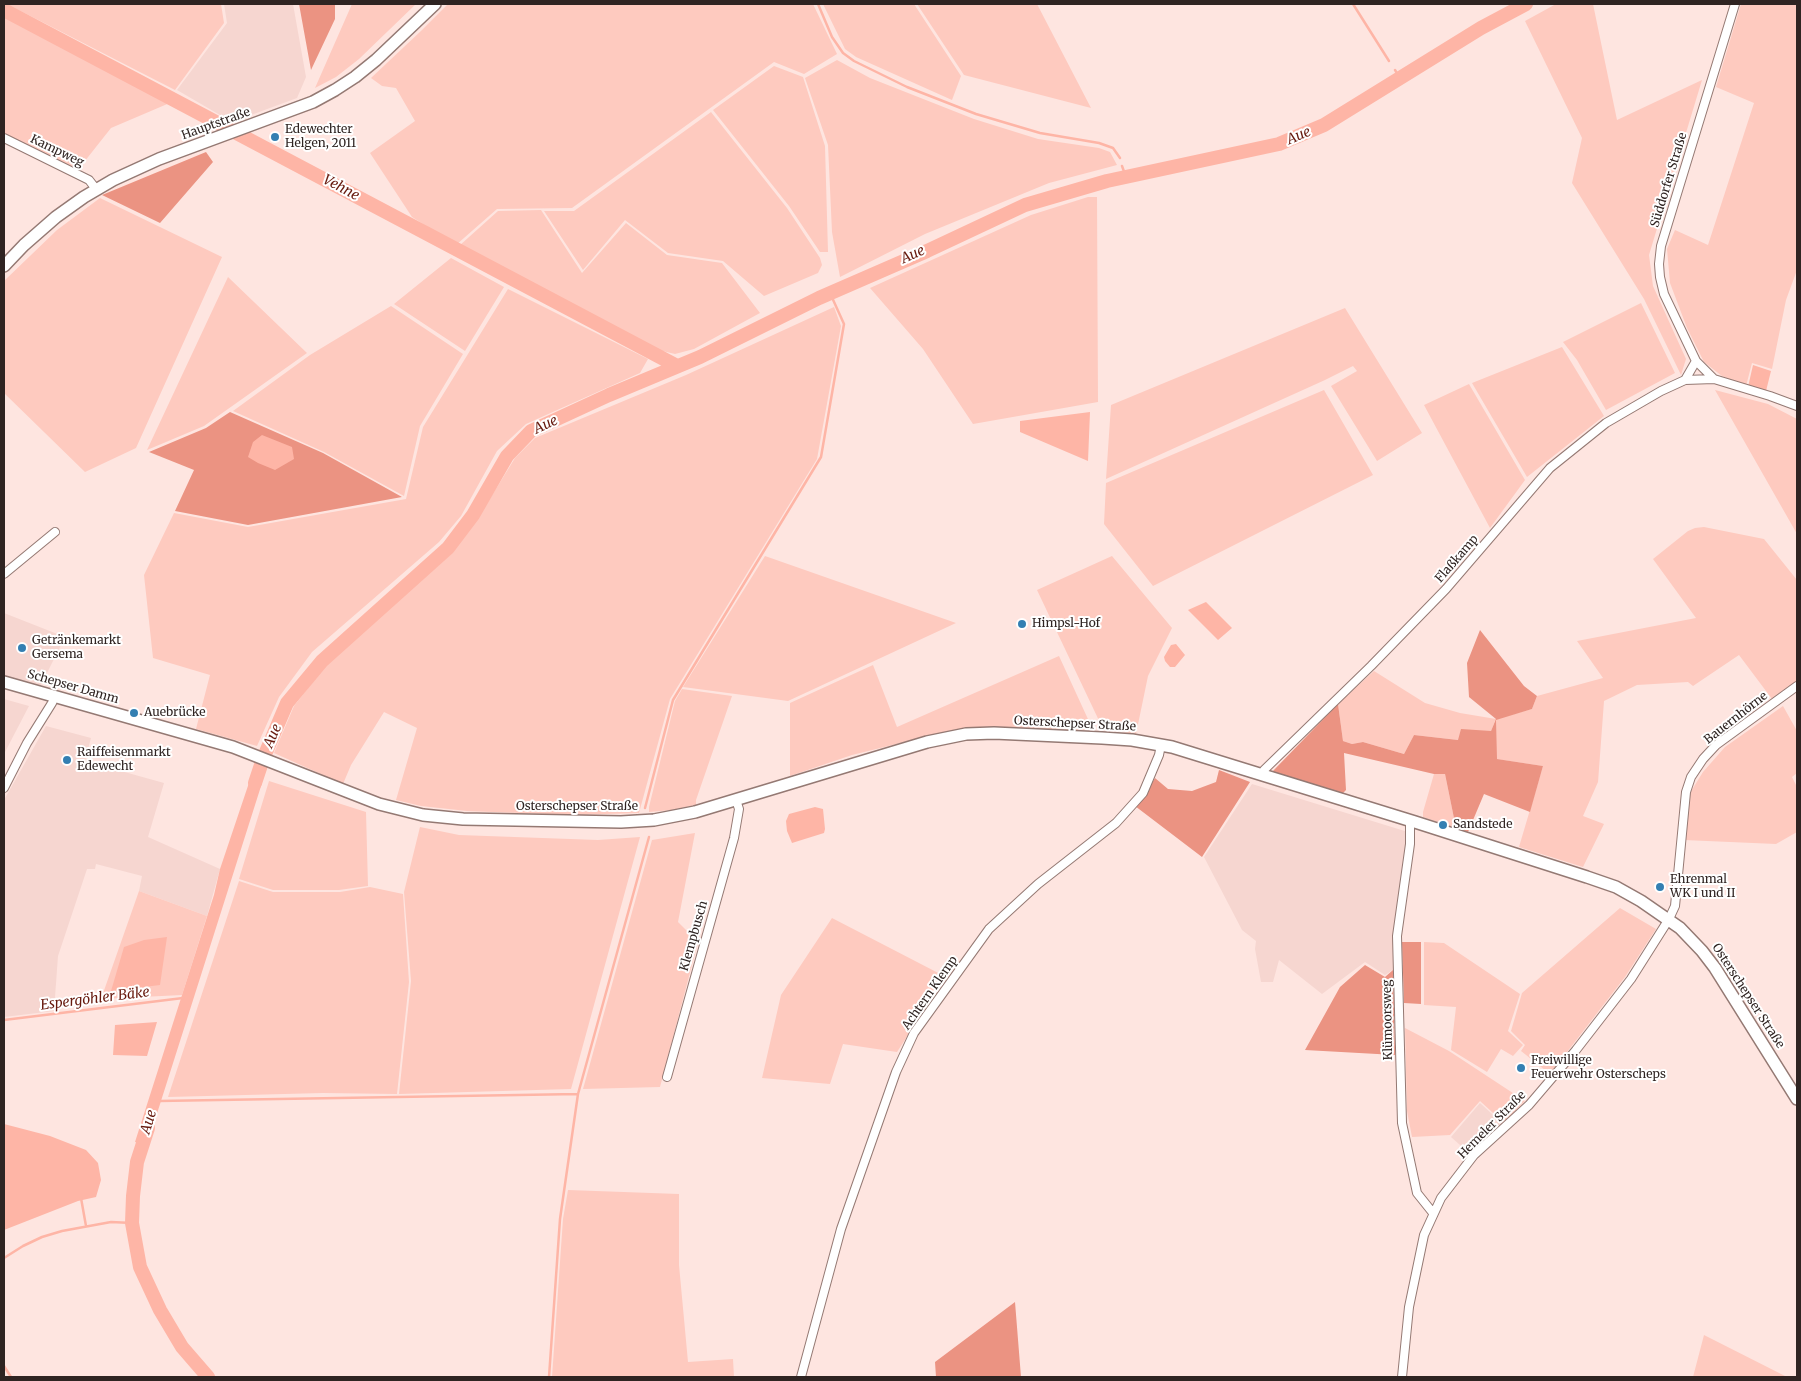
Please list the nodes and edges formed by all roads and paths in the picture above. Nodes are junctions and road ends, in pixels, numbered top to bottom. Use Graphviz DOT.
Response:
graph roads {
  1 [pos="435,4"];
  2 [pos="1735,4"];
  3 [pos="4,138"];
  4 [pos="96,190"];
  5 [pos="4,266"];
  6 [pos="1696,361"];
  7 [pos="1714,379"];
  8 [pos="1685,380"];
  9 [pos="1797,406"];
  10 [pos="55,532"];
  11 [pos="4,574"];
  12 [pos="4,682"];
  13 [pos="1797,686"];
  14 [pos="55,696"];
  15 [pos="1161,744"];
  16 [pos="249,753"];
  17 [pos="1262,774"];
  18 [pos="4,788"];
  19 [pos="736,800"];
  20 [pos="1410,820"];
  21 [pos="1669,920"];
  22 [pos="667,1077"];
  23 [pos="1797,1099"];
  24 [pos="1433,1213"];
  25 [pos="800,1377"];
  26 [pos="1402,1377"];
  1 -- 4 [label="main road, Hauptstraße"];
  2 -- 6 [label="street, Süddorfer Straße"];
  3 -- 4 [label="street, Kampweg"];
  4 -- 5 [label="main road, Hauptstraße"];
  6 -- 7 [label="street"];
  6 -- 8 [label="street"];
  7 -- 8 [label="street, Flaßkamp"];
  7 -- 9 [label="street"];
  8 -- 17 [label="street, Flaßkamp"];
  10 -- 11 [label="street"];
  12 -- 14 [label="main road, Schepser Damm"];
  13 -- 21 [label="street, Bauernhörne"];
  14 -- 16 [label="main road, Schepser Damm"];
  14 -- 18 [label="street"];
  15 -- 17 [label="main road, Osterschepser Straße"];
  15 -- 19 [label="main road, Osterschepser Straße"];
  15 -- 25 [label="street, Achtern Klemp"];
  16 -- 19 [label="main road, Osterschepser Straße"];
  17 -- 20 [label="main road, Osterschepser Straße"];
  19 -- 22 [label="street, Klempbusch"];
  20 -- 21 [label="main road, Osterschepser Straße"];
  20 -- 24 [label="street, Klümoorsweg"];
  21 -- 23 [label="main road, Osterschepser Straße"];
  21 -- 24 [label="street, Hemeler Straße"];
  24 -- 26 [label="street, Hemeler Straße"];
}
